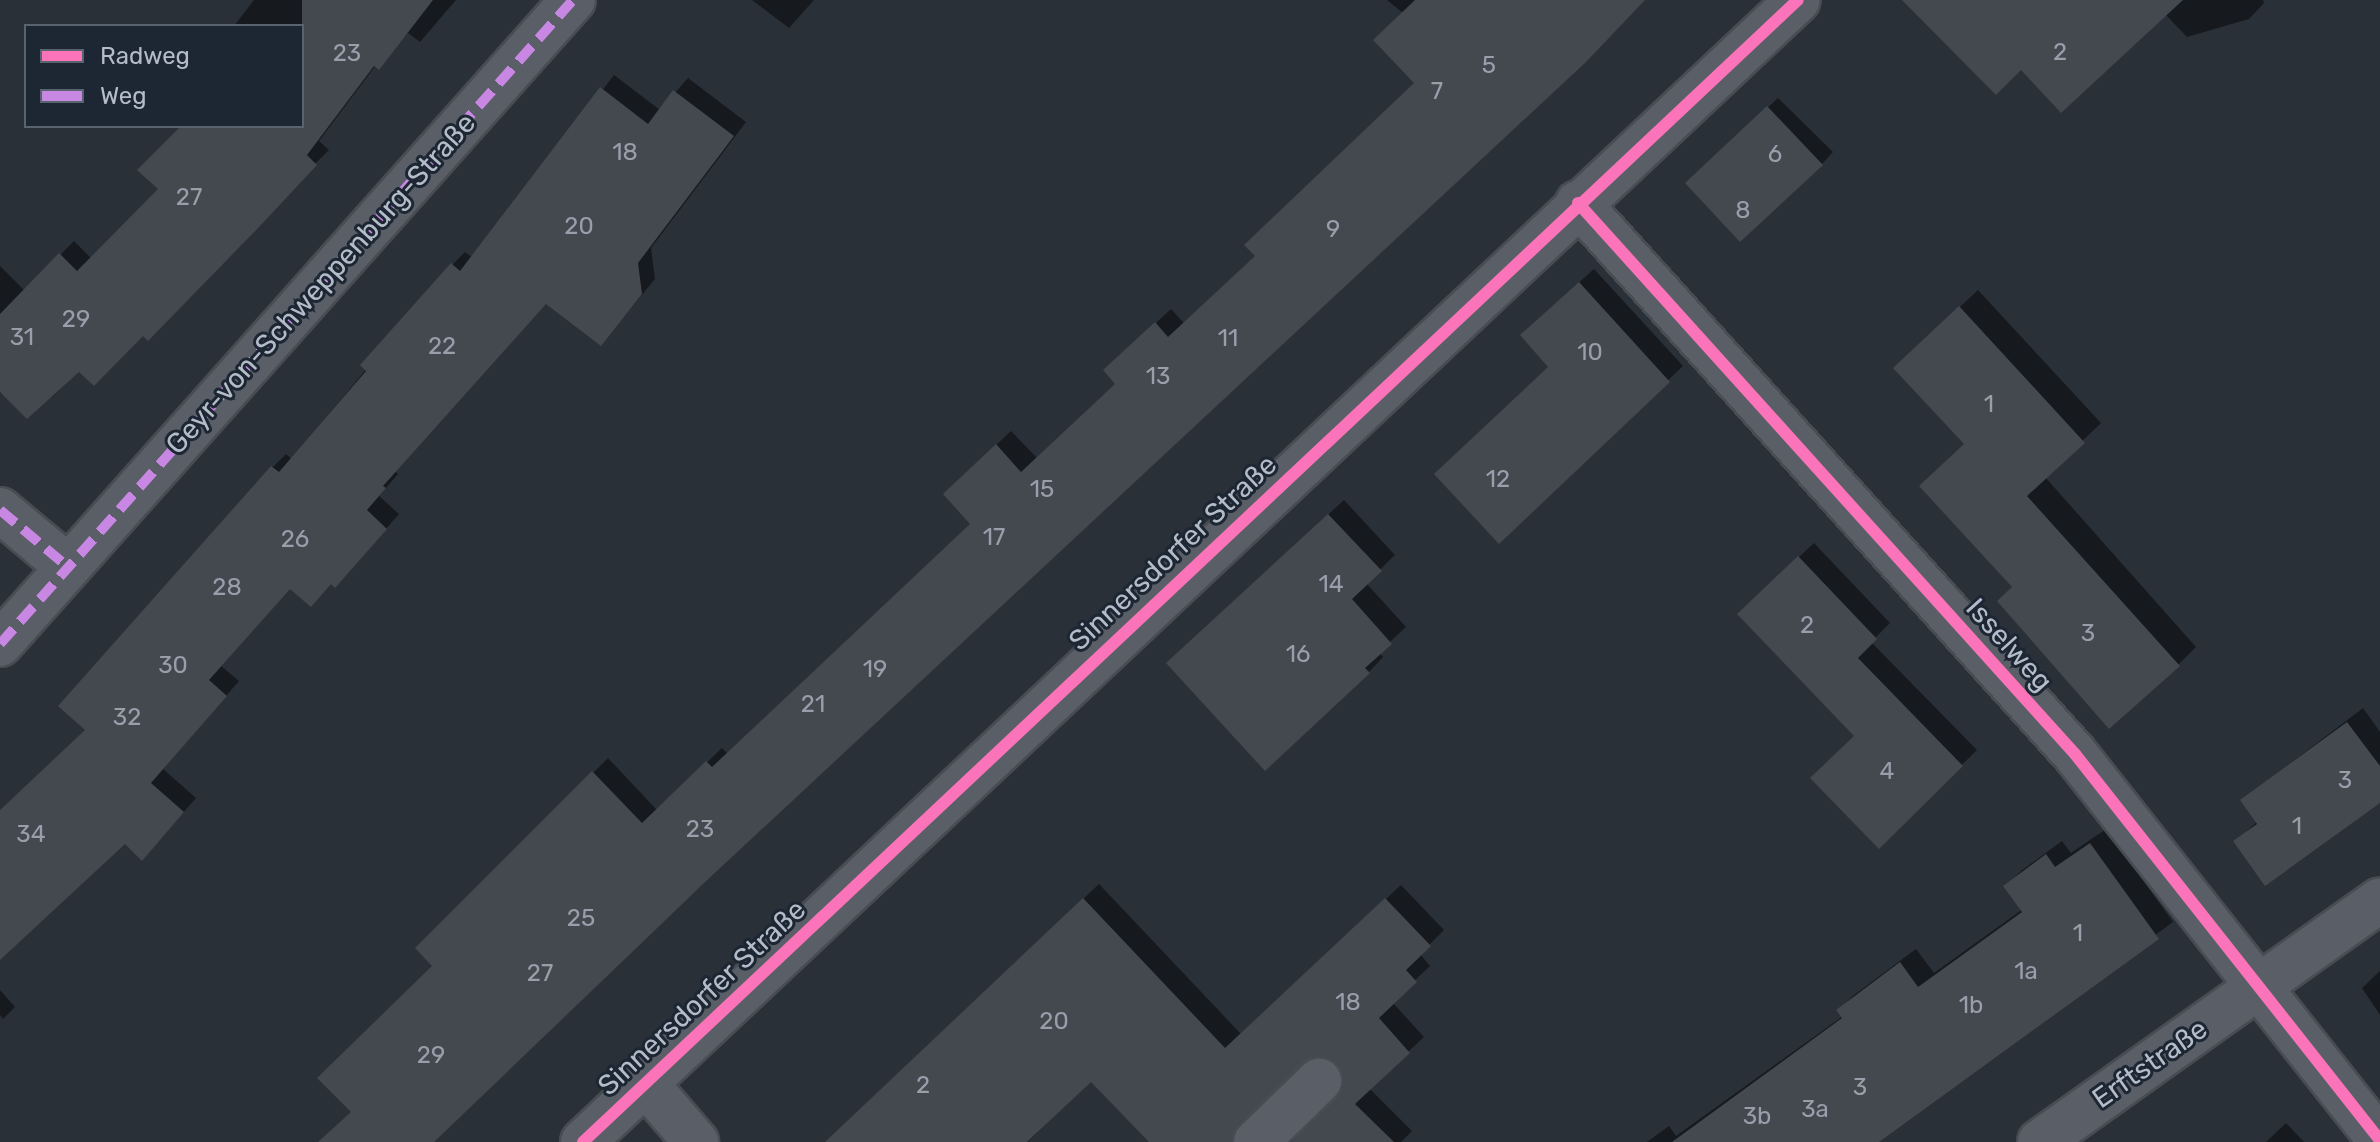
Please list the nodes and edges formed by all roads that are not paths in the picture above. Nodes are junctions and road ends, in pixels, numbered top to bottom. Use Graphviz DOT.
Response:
graph roads {
  1 [pos="573,0"];
  2 [pos="1798,0"];
  3 [pos="1578,203"];
  4 [pos="0,510"];
  5 [pos="68,567"];
  6 [pos="0,644"];
  7 [pos="2380,900"];
  8 [pos="2261,986"];
  9 [pos="1319,1081"];
  10 [pos="646,1084"];
  11 [pos="2380,1140"];
  12 [pos="583,1142"];
  13 [pos="696,1142"];
  14 [pos="1256,1142"];
  15 [pos="2040,1142"];
  1 -- 5 [label="street, Geyr-von-Schweppenburg-Straße"];
  2 -- 3 [label="street, Sinnersdorfer Straße"];
  3 -- 8 [label="street, Isselweg"];
  3 -- 10 [label="street, Sinnersdorfer Straße"];
  4 -- 5 [label="street"];
  5 -- 6 [label="street, Geyr-von-Schweppenburg-Straße"];
  7 -- 8 [label="street, Erftstraße"];
  8 -- 11 [label="street, Isselweg"];
  8 -- 15 [label="street, Erftstraße"];
  9 -- 14 [label="street"];
  10 -- 12 [label="street, Sinnersdorfer Straße"];
  10 -- 13 [label="street"];
}
